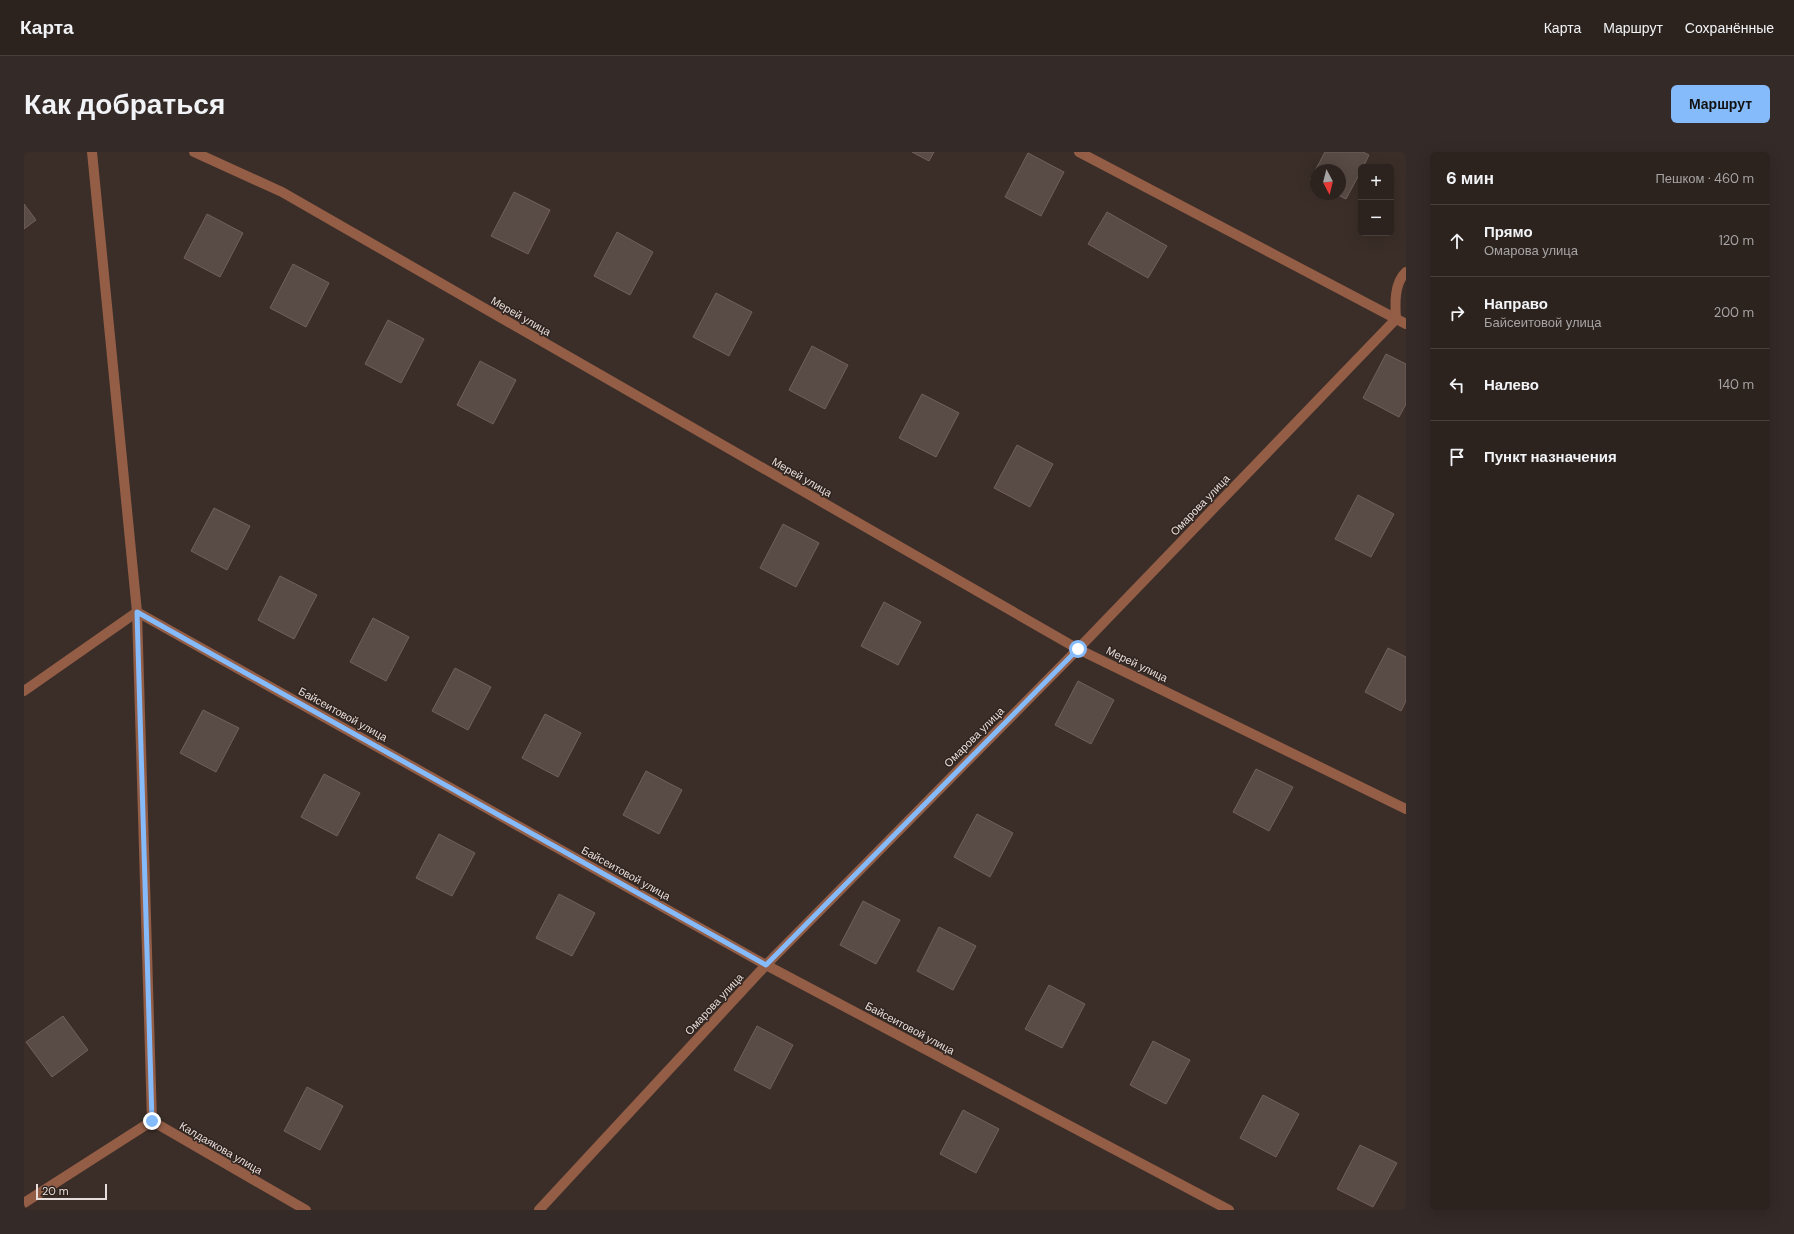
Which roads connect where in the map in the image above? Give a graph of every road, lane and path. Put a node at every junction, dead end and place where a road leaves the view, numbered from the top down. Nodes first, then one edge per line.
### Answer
1 (92, 152) edge
2 (194, 152) edge
3 (1079, 152) edge
4 (1406, 272) edge
5 (1396, 319) junction
6 (1406, 324) edge
7 (137, 612) junction
8 (1078, 649) junction
9 (24, 691) edge
10 (1406, 809) edge
11 (766, 965) junction
12 (152, 1121) junction
13 (24, 1203) edge
14 (306, 1210) edge
15 (539, 1210) edge
16 (1229, 1210) edge

1 - 7 street
2 - 8 street, Мерей улица
3 - 5 street
4 - 5 street
5 - 6 street
5 - 8 street, Омарова улица
7 - 9 street
7 - 11 street, Байсеитовой улица
7 - 12 street
8 - 10 street, Мерей улица
8 - 11 street, Омарова улица
11 - 15 street, Омарова улица
11 - 16 street, Байсеитовой улица
12 - 13 street
12 - 14 street, Калдаякова улица

